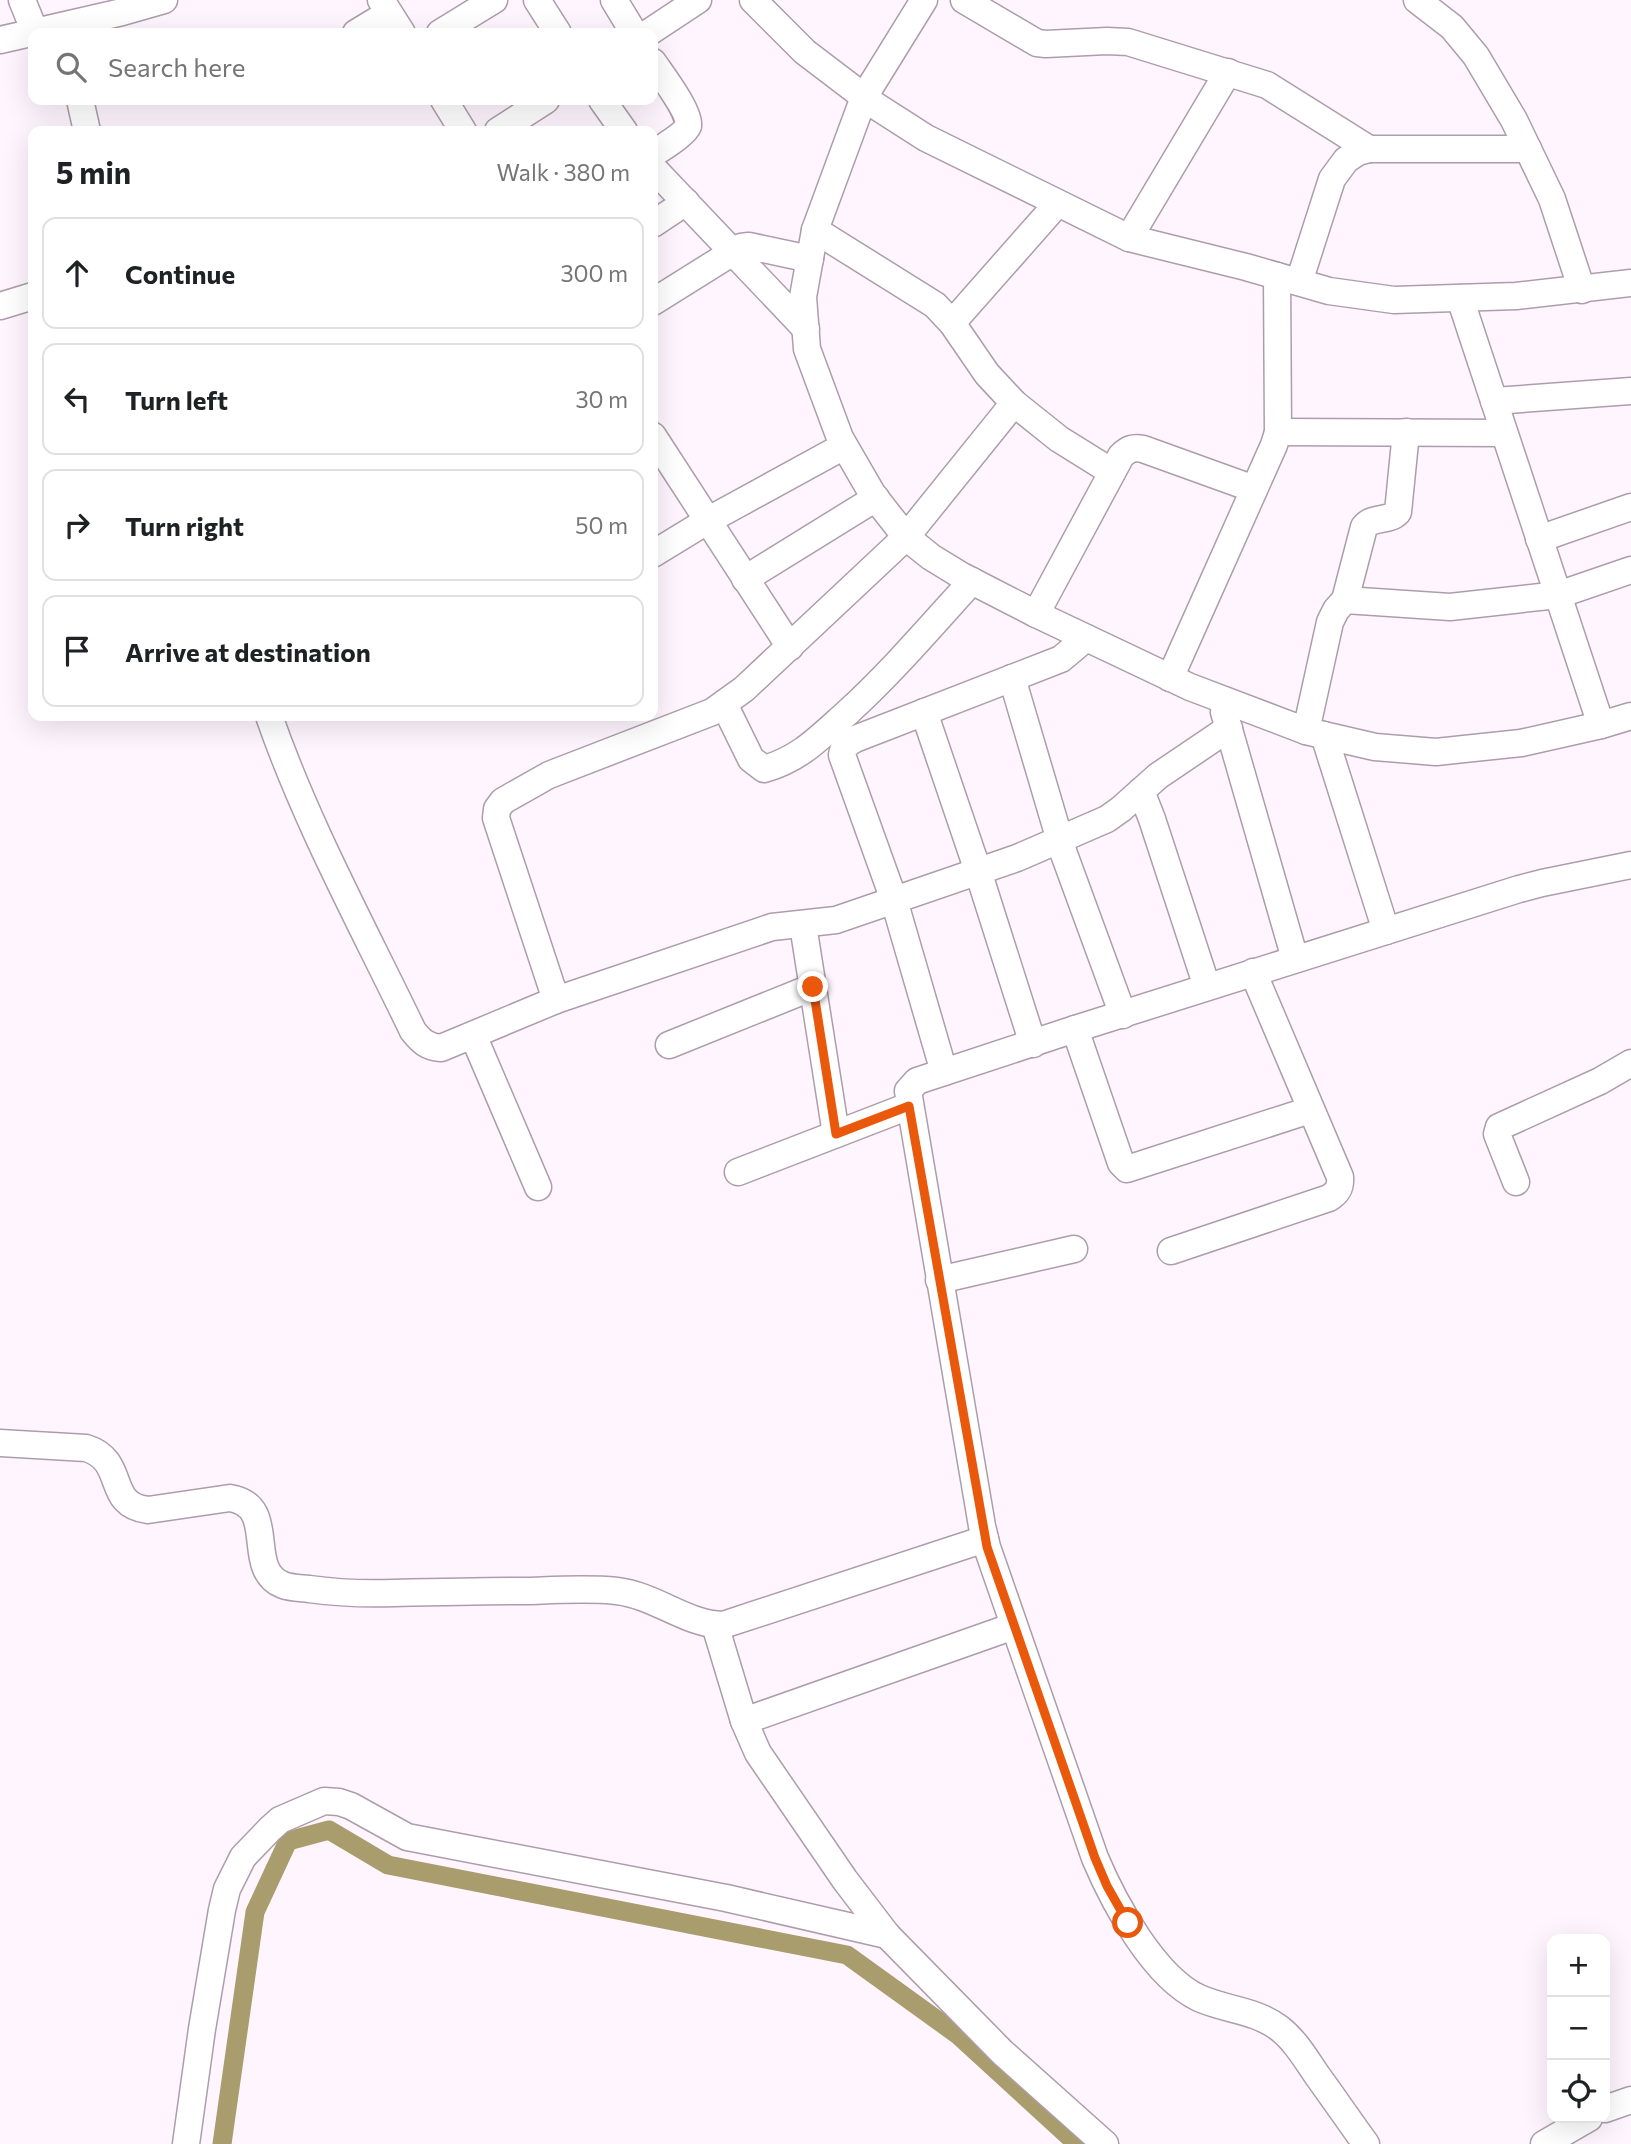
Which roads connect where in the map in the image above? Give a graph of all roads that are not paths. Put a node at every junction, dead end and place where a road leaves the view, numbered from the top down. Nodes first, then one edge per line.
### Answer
1 (22, 0) edge
2 (164, 0) edge
3 (494, 0) edge
4 (537, 0) edge
5 (614, 0) edge
6 (698, 0) edge
7 (753, 0) edge
8 (924, 0) edge
9 (964, 0) edge
10 (1417, 0) edge
11 (391, 15) edge
12 (474, 24) edge
13 (33, 28) edge
14 (66, 28) edge
15 (366, 28) edge
16 (555, 28) edge
17 (631, 28) edge
18 (656, 28) edge
19 (28, 34) edge
20 (0, 40) edge
21 (658, 70) edge
22 (1228, 72) junction
23 (864, 97) junction
24 (81, 105) edge
25 (447, 105) edge
26 (606, 105) edge
27 (533, 111) edge
28 (87, 126) edge
29 (460, 126) edge
30 (507, 126) edge
31 (620, 126) edge
32 (1369, 149) junction
33 (1528, 149) junction
34 (658, 150) edge
35 (658, 173) edge
36 (686, 202) junction
37 (1057, 204) junction
38 (658, 221) edge
39 (815, 230) junction
40 (1129, 238) junction
41 (733, 252) junction
42 (810, 259) junction
43 (1288, 279) junction
44 (1631, 283) edge
45 (1582, 290) junction
46 (28, 298) edge
47 (1460, 298) junction
48 (658, 299) edge
49 (0, 306) edge
50 (952, 323) junction
51 (806, 328) junction
52 (1631, 391) edge
53 (1494, 401) junction
54 (1014, 403) junction
55 (1278, 432) junction
56 (1406, 432) junction
57 (1504, 433) junction
58 (658, 444) edge
59 (844, 446) junction
60 (1112, 472) junction
61 (1254, 489) junction
62 (876, 498) junction
63 (1631, 507) edge
64 (707, 521) junction
65 (906, 537) junction
66 (1539, 539) junction
67 (658, 551) edge
68 (1631, 570) edge
69 (745, 579) junction
70 (972, 581) junction
71 (1558, 595) junction
72 (1345, 600) junction
73 (1036, 614) junction
74 (1086, 638) junction
75 (790, 647) junction
76 (1012, 678) junction
77 (1170, 678) junction
78 (1220, 699) junction
79 (724, 704) junction
80 (924, 712) junction
81 (1631, 716) edge
82 (271, 721) edge
83 (1601, 725) junction
84 (1229, 728) junction
85 (1315, 733) junction
86 (816, 740) junction
87 (843, 749) junction
88 (1141, 791) junction
89 (1059, 839) junction
90 (1631, 865) edge
91 (978, 871) junction
92 (894, 900) junction
93 (803, 925) junction
94 (1386, 931) junction
95 (1295, 959) junction
96 (1253, 972) junction
97 (813, 987) junction
98 (1207, 988) junction
99 (556, 1000) junction
100 (1123, 1015) junction
101 (1076, 1028) junction
102 (473, 1034) junction
103 (1033, 1044) junction
104 (669, 1045) dead end
105 (1631, 1063) edge
106 (944, 1072) junction
107 (909, 1106) junction
108 (1310, 1110) junction
109 (836, 1134) junction
110 (738, 1172) dead end
111 (1516, 1182) dead end
112 (538, 1187) dead end
113 (1074, 1249) dead end
114 (1171, 1251) dead end
115 (939, 1280) junction
116 (0, 1443) edge
117 (985, 1539) junction
118 (715, 1625) junction
119 (1014, 1626) junction
120 (744, 1721) junction
121 (887, 1935) junction
122 (1631, 2100) edge
123 (1610, 2107) edge
124 (1581, 2123) edge
125 (186, 2144) edge
126 (1105, 2144) edge
127 (1366, 2144) edge
128 (1545, 2144) edge

1 - 13 street
2 - 14 street
3 - 12 street
4 - 16 street
5 - 17 street
6 - 18 street
7 - 23 street
8 - 23 street
9 - 22 street
10 - 33 street
11 - 15 street
19 - 20 street
21 - 34 street
22 - 32 street
22 - 40 street
23 - 37 street
23 - 39 street
24 - 28 street
25 - 29 street
26 - 31 street
27 - 30 street
32 - 33 street
32 - 43 street
33 - 45 street
35 - 36 street
36 - 38 street
36 - 41 street
37 - 40 street
37 - 50 street
39 - 42 street
39 - 50 street
40 - 43 street
41 - 42 street
41 - 48 street
41 - 51 street
42 - 51 street
43 - 47 street
43 - 55 street
44 - 45 street
45 - 47 street
46 - 49 street
47 - 53 street
50 - 54 street
51 - 59 street
52 - 53 street
53 - 57 street
54 - 60 street
54 - 65 street
55 - 56 street
55 - 61 street
56 - 57 street
56 - 72 street
57 - 66 street
58 - 64 street
59 - 62 street
59 - 64 street
60 - 61 street
60 - 73 street
61 - 77 street
62 - 65 street
62 - 69 street
63 - 66 street
64 - 67 street
64 - 69 street
65 - 70 street
65 - 75 street
66 - 71 street
68 - 71 street
69 - 75 street
70 - 73 street
70 - 86 street
71 - 72 street
71 - 83 street
72 - 85 street
73 - 74 street
74 - 76 street
74 - 77 street
75 - 79 street
76 - 80 street
76 - 89 street
77 - 78 street
78 - 84 street
78 - 85 street
79 - 86 street
79 - 99 street
80 - 87 street
80 - 91 street
81 - 83 street
82 - 102 street
83 - 85 street
84 - 88 street
84 - 95 street
85 - 94 street
86 - 87 street
87 - 92 street
88 - 89 street
88 - 98 street
89 - 91 street
89 - 100 street
90 - 94 street
91 - 92 street
91 - 103 street
92 - 93 street
92 - 106 street
93 - 97 street
93 - 99 street
94 - 95 street
95 - 96 street
96 - 98 street
96 - 108 street
97 - 104 street
97 - 109 street
98 - 100 street
99 - 102 street
100 - 101 street
101 - 103 street
101 - 108 street
102 - 112 street
103 - 106 street
105 - 111 street
106 - 107 street
107 - 109 street
107 - 115 street
108 - 114 street
109 - 110 street
113 - 115 street
115 - 117 street
116 - 118 street
117 - 118 street
117 - 119 street
118 - 120 street
119 - 120 street
119 - 127 street
120 - 121 street
121 - 125 street
121 - 126 street
122 - 123 street
124 - 128 street

